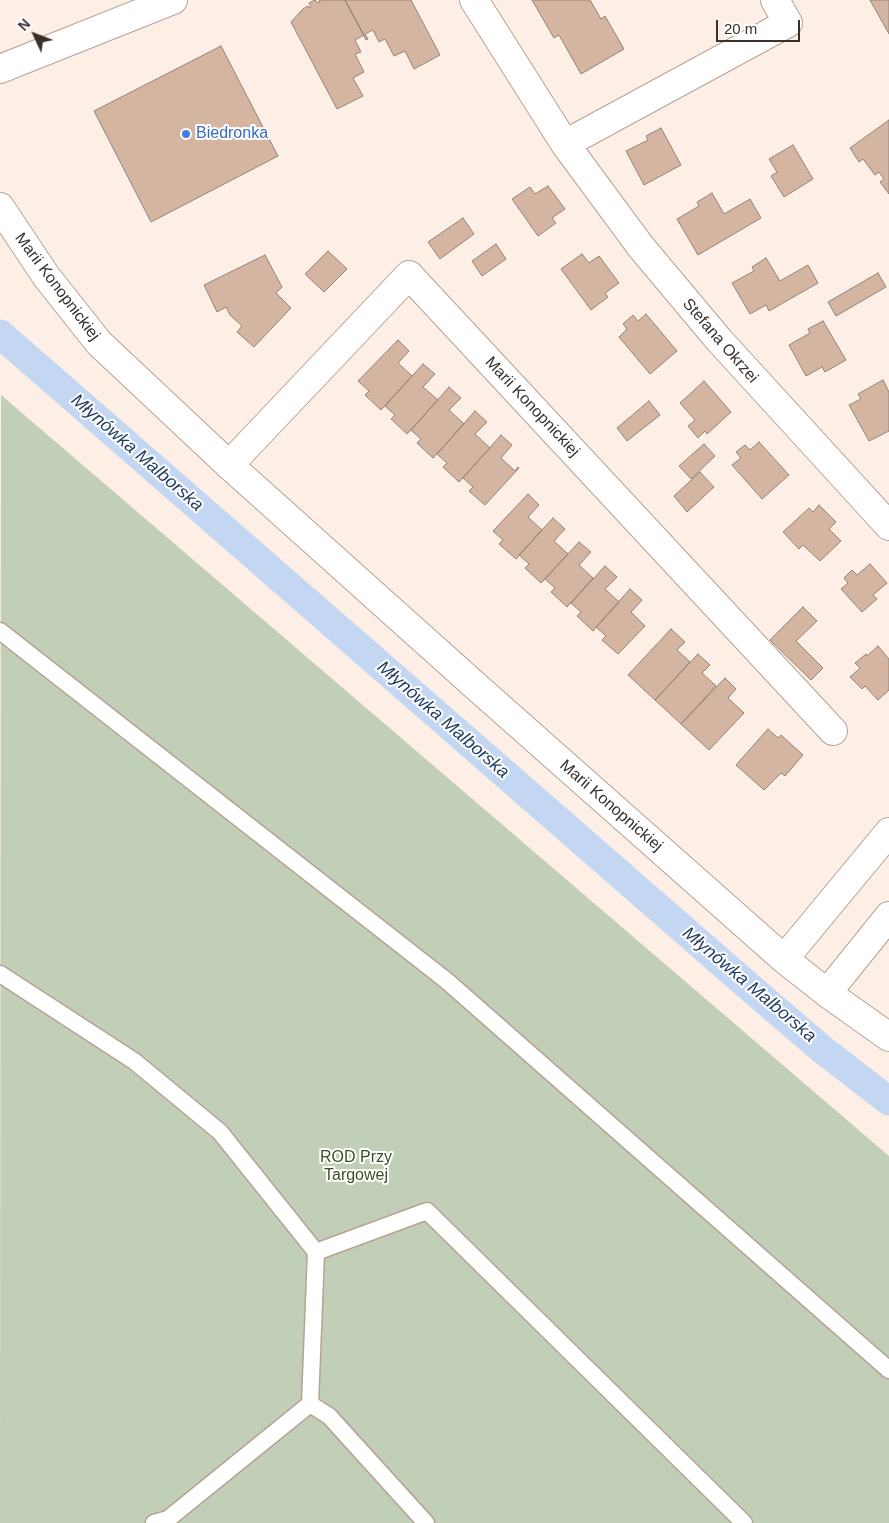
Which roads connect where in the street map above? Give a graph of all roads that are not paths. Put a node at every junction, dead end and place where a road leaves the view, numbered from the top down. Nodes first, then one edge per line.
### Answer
1 (173, 0) edge
2 (474, 0) edge
3 (775, 0) edge
4 (0, 69) edge
5 (565, 144) junction
6 (0, 207) edge
7 (230, 465) junction
8 (889, 526) edge
9 (0, 631) edge
10 (832, 731) dead end
11 (889, 832) edge
12 (889, 916) edge
13 (784, 959) junction
14 (0, 974) edge
15 (827, 992) junction
16 (889, 1038) edge
17 (316, 1252) junction
18 (889, 1370) edge
19 (310, 1404) junction
20 (164, 1522) edge
21 (426, 1523) edge
22 (744, 1523) edge

1 - 4 street
2 - 5 street, Stefana Okrzei
3 - 5 street
5 - 8 street, Stefana Okrzei
6 - 7 street, Marii Konopnickiej
7 - 10 street, Marii Konopnickiej
7 - 13 street, Marii Konopnickiej
9 - 18 lane
11 - 13 street
12 - 15 street
13 - 15 street, Marii Konopnickiej
14 - 17 lane
15 - 16 street, Marii Konopnickiej
17 - 19 lane
17 - 22 lane
19 - 20 lane
19 - 21 lane

